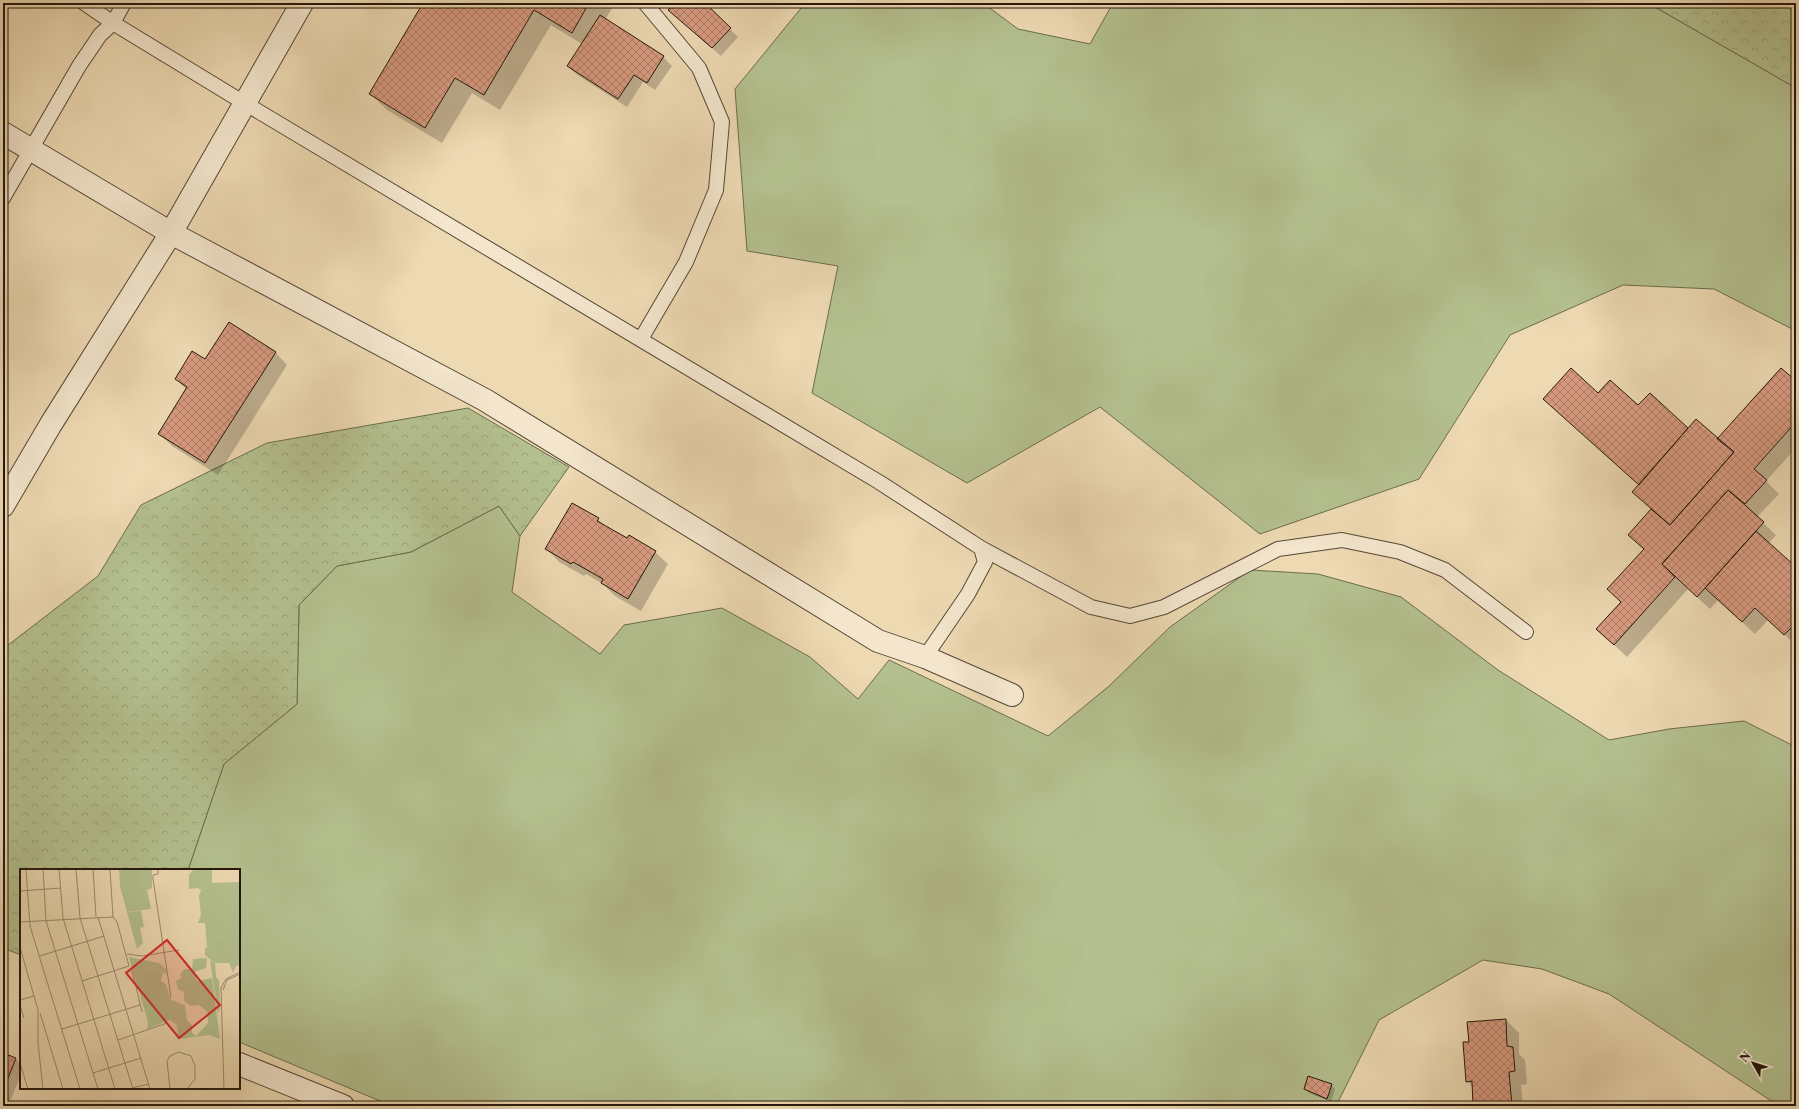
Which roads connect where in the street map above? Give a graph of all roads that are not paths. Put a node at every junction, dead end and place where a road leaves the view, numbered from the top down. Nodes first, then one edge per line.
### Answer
1 (84, 3) edge
2 (124, 3) edge
3 (302, 3) edge
4 (645, 3) edge
5 (113, 23) junction
6 (246, 104) junction
7 (3, 133) edge
8 (31, 150) junction
9 (3, 198) edge
10 (171, 233) junction
11 (641, 339) junction
12 (3, 506) edge
13 (981, 548) junction
14 (1526, 632) dead end
15 (925, 657) junction
16 (1012, 695) dead end
17 (240, 1064) edge
18 (343, 1106) edge

1 - 5 lane
2 - 5 lane
3 - 6 street
4 - 11 lane
5 - 6 lane
5 - 8 lane
6 - 10 street
6 - 11 lane
7 - 8 street
8 - 9 lane
8 - 10 street
10 - 12 street
10 - 15 street
11 - 13 lane
13 - 14 lane
13 - 15 lane
15 - 16 street
17 - 18 street

